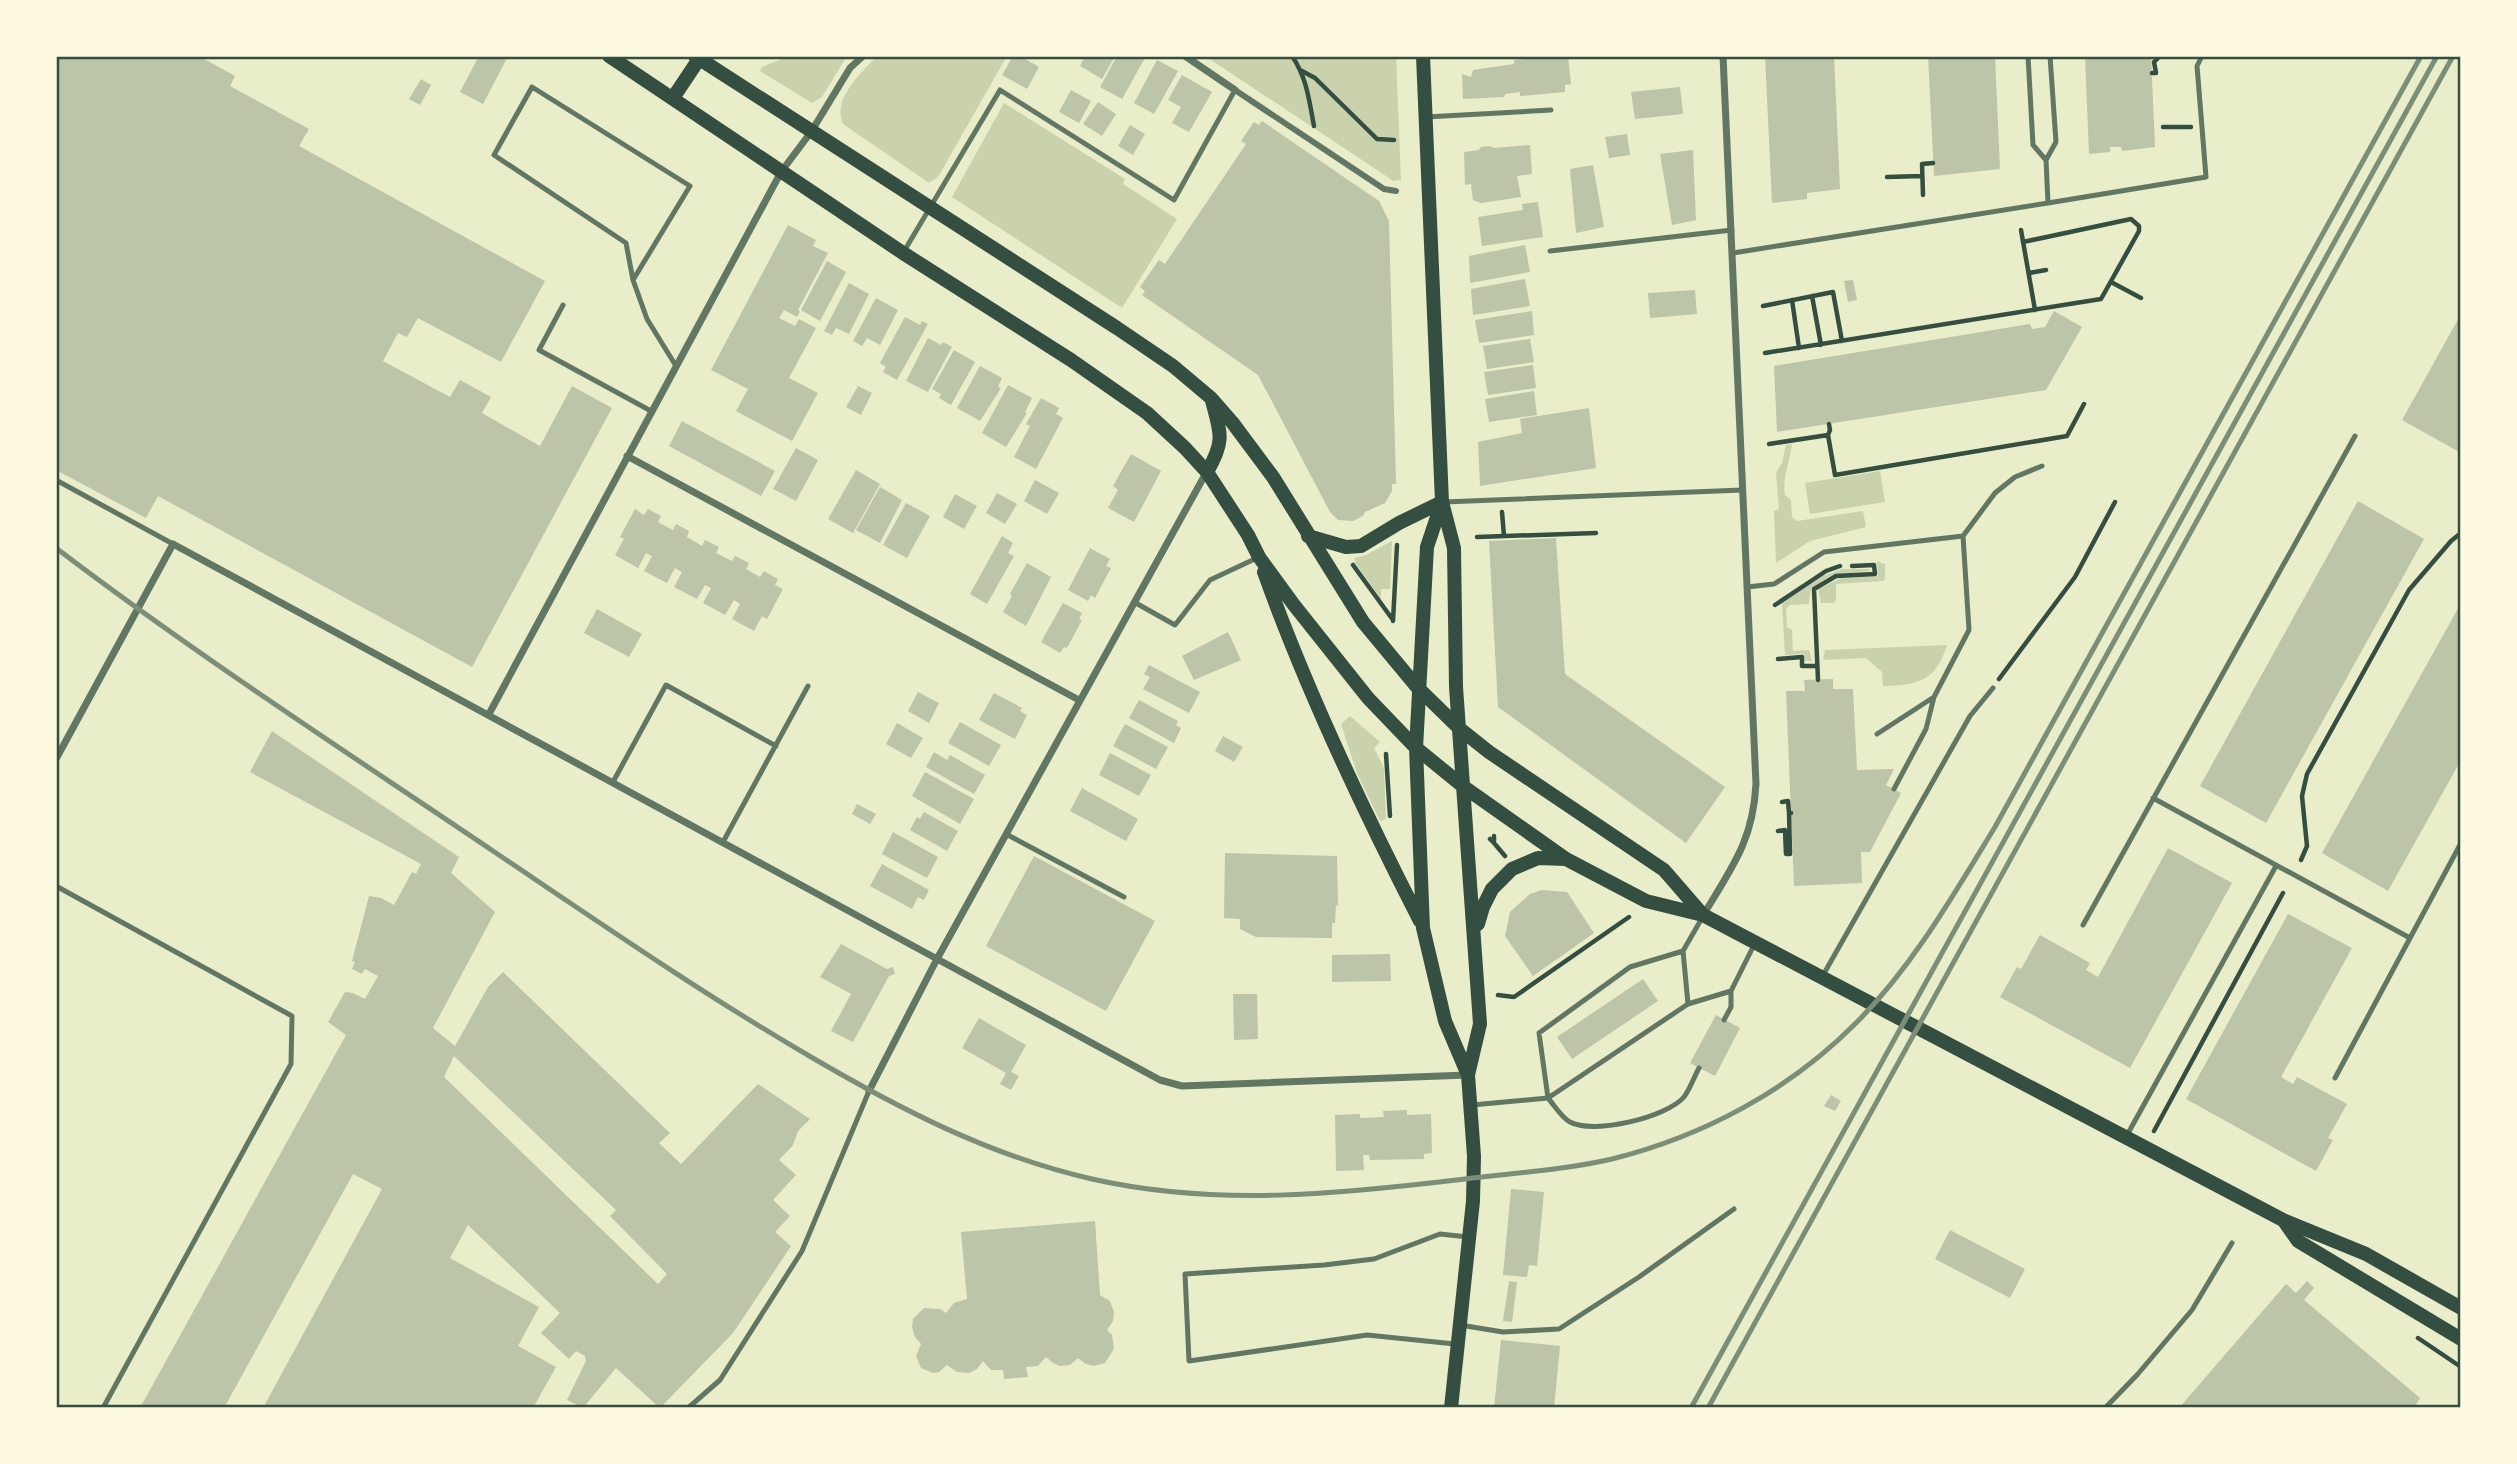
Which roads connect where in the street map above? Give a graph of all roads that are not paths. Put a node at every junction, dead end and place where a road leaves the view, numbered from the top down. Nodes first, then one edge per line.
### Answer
1 (610, 56) edge
2 (863, 56) edge
3 (1185, 56) edge
4 (1423, 56) edge
5 (1723, 56) edge
6 (2028, 56) edge
7 (2050, 56) edge
8 (2202, 56) edge
9 (700, 57) edge
10 (1235, 90) junction
11 (673, 98) junction
12 (1551, 110) dead end
13 (1426, 117) junction
14 (811, 132) junction
15 (2046, 160) junction
16 (781, 172) junction
17 (1396, 191) dead end
18 (2048, 202) junction
19 (930, 208) junction
20 (1732, 230) junction
21 (1550, 251) dead end
22 (903, 253) junction
23 (1733, 253) junction
24 (633, 279) junction
25 (564, 305) dead end
26 (676, 366) junction
27 (1211, 398) junction
28 (651, 411) junction
29 (2355, 436) dead end
30 (627, 456) junction
31 (2042, 466) dead end
32 (1206, 472) junction
33 (56, 480) edge
34 (1742, 490) junction
35 (1442, 502) junction
36 (1308, 536) junction
37 (1963, 536) junction
38 (173, 544) junction
39 (1259, 557) junction
40 (1746, 587) junction
41 (1134, 602) junction
42 (808, 686) dead end
43 (1418, 687) junction
44 (1993, 688) road end
45 (1934, 697) junction
46 (1079, 700) junction
47 (489, 714) junction
48 (1460, 729) junction
49 (1877, 734) dead end
50 (776, 746) junction
51 (1416, 748) junction
52 (56, 759) edge
53 (613, 782) junction
54 (1464, 787) junction
55 (1894, 789) dead end
56 (2153, 799) junction
57 (1006, 834) junction
58 (723, 842) junction
59 (2461, 843) edge
60 (1566, 859) junction
61 (2276, 866) junction
62 (56, 886) edge
63 (1124, 897) dead end
64 (1703, 915) junction
65 (2083, 925) dead end
66 (1423, 928) junction
67 (1475, 936) junction
68 (2410, 938) junction
69 (1756, 942) junction
70 (1683, 951) junction
71 (937, 959) junction
72 (1822, 978) junction
73 (1731, 990) junction
74 (1688, 1004) junction
75 (1724, 1020) dead end
76 (1699, 1068) dead end
77 (1468, 1075) junction
78 (2335, 1078) dead end
79 (869, 1091) joint
80 (1548, 1098) junction
81 (1470, 1105) junction
82 (2126, 1137) junction
83 (1734, 1209) dead end
84 (2283, 1220) junction
85 (1469, 1237) junction
86 (2232, 1243) dead end
87 (2461, 1308) edge
88 (1460, 1325) junction
89 (2461, 1339) edge
90 (1458, 1344) junction
91 (103, 1408) edge
92 (688, 1408) edge
93 (1451, 1408) edge
94 (2105, 1408) edge

1 - 11 main road
2 - 14 street
3 - 10 street
4 - 13 main road
5 - 20 street
6 - 15 lane
7 - 15 lane
8 - 18 lane
9 - 11 main road
9 - 14 main road
10 - 17 street
10 - 19 lane
11 - 16 main road
12 - 13 lane
13 - 35 main road
14 - 16 street
14 - 19 main road
15 - 18 lane
16 - 22 main road
16 - 26 street
18 - 23 lane
19 - 22 lane
19 - 27 main road
20 - 21 lane
20 - 23 street
22 - 32 main road
23 - 34 street
24 - 24 lane
24 - 26 lane
25 - 28 lane
26 - 28 street
27 - 32 main road
27 - 36 main road
28 - 30 street
29 - 56 lane
30 - 46 street
30 - 47 street
31 - 37 lane
32 - 39 main road
32 - 41 street
33 - 38 lane
34 - 35 lane
34 - 40 street
35 - 36 main road
35 - 43 main road
35 - 48 main road
36 - 43 main road
37 - 40 lane
37 - 45 lane
38 - 47 street
38 - 52 street
39 - 41 lane
39 - 51 main road
39 - 66 main road
40 - 64 street
41 - 46 street
42 - 50 lane
43 - 48 main road
43 - 51 main road
44 - 72 lane
45 - 49 lane
45 - 55 lane
46 - 57 street
47 - 53 street
48 - 54 main road
48 - 64 main road
50 - 53 lane
50 - 58 lane
51 - 54 main road
51 - 66 main road
53 - 58 street
54 - 60 main road
54 - 67 main road
56 - 61 lane
56 - 65 lane
57 - 63 lane
57 - 71 street
58 - 71 street
59 - 68 lane
60 - 64 main road
60 - 67 main road
61 - 68 lane
61 - 82 lane
62 - 91 lane
64 - 69 main road
64 - 70 lane
66 - 77 main road
67 - 77 main road
68 - 78 lane
69 - 72 main road
69 - 73 lane
70 - 74 lane
70 - 80 lane
71 - 77 street
71 - 79 street
72 - 82 main road
73 - 74 lane
73 - 75 lane
74 - 80 lane
76 - 80 lane
77 - 81 main road
79 - 92 lane
80 - 81 lane
81 - 85 main road
82 - 84 main road
83 - 88 lane
84 - 87 main road
84 - 89 main road
85 - 88 main road
85 - 90 lane
86 - 94 lane
88 - 90 main road
90 - 93 main road

